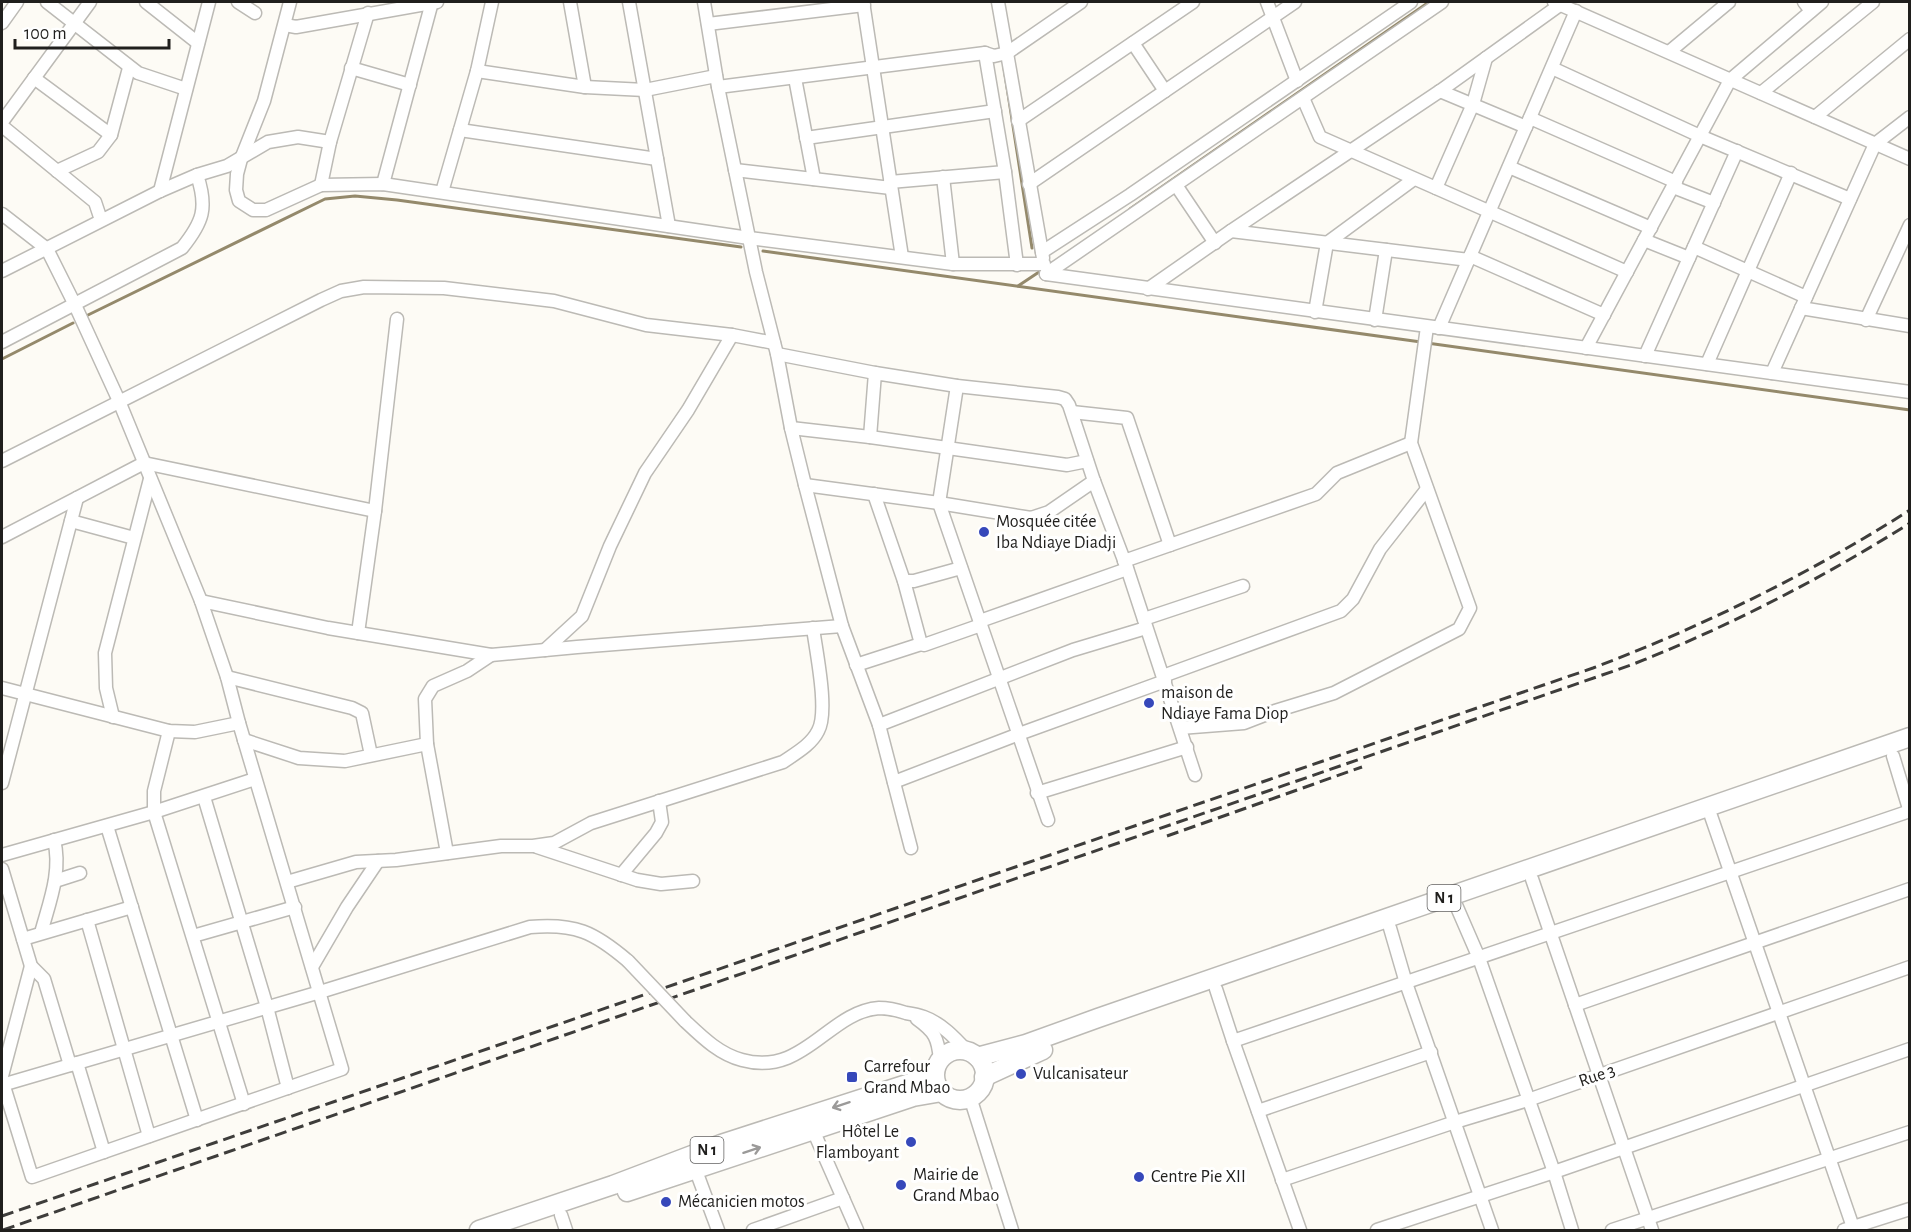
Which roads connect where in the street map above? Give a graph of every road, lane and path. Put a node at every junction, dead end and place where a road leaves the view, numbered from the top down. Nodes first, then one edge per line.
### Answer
1 (17, 2) edge
2 (48, 2) edge
3 (90, 2) edge
4 (146, 2) edge
5 (209, 2) edge
6 (238, 2) edge
7 (290, 2) edge
8 (435, 2) edge
9 (492, 2) edge
10 (570, 2) edge
11 (629, 2) edge
12 (704, 2) edge
13 (998, 2) edge
14 (1081, 2) edge
15 (1193, 2) edge
16 (1267, 2) edge
17 (1294, 2) edge
18 (1411, 2) edge
19 (1442, 2) edge
20 (1560, 2) edge
21 (1708, 2) edge
22 (1822, 2) edge
23 (1873, 2) edge
24 (864, 3) edge
25 (1726, 4) edge
26 (1807, 6) edge
27 (1576, 11) junction
28 (255, 13) dead end
29 (368, 13) junction
30 (1273, 16) junction
31 (2, 23) edge
32 (74, 23) junction
33 (708, 24) junction
34 (285, 25) junction
35 (1910, 39) edge
36 (1133, 43) junction
37 (198, 44) junction
38 (1669, 52) junction
39 (997, 54) junction
40 (1486, 57) junction
41 (873, 67) junction
42 (129, 68) junction
43 (351, 68) junction
44 (1552, 68) junction
45 (477, 71) junction
46 (34, 78) junction
47 (795, 78) junction
48 (1730, 80) junction
49 (1297, 81) junction
50 (717, 82) junction
51 (410, 85) junction
52 (585, 87) junction
53 (186, 89) junction
54 (645, 90) junction
55 (1165, 91) junction
56 (1440, 91) junction
57 (1761, 93) junction
58 (1303, 98) junction
59 (1473, 105) junction
60 (995, 111) junction
61 (1815, 117) junction
62 (1910, 117) edge
63 (1018, 121) junction
64 (1528, 122) junction
65 (2, 124) edge
66 (882, 127) junction
67 (460, 130) junction
68 (111, 135) junction
69 (1700, 136) junction
70 (806, 138) junction
71 (330, 142) junction
72 (1875, 144) junction
73 (1737, 151) junction
74 (1352, 152) junction
75 (241, 159) junction
76 (657, 159) junction
77 (1910, 159) edge
78 (1509, 167) junction
79 (735, 170) junction
80 (57, 171) junction
81 (1005, 172) junction
82 (1791, 173) junction
83 (197, 175) junction
84 (943, 177) junction
85 (814, 179) junction
86 (1414, 179) junction
87 (383, 184) junction
88 (1029, 184) junction
89 (1674, 184) junction
90 (321, 185) junction
91 (891, 185) junction
92 (1176, 185) junction
93 (1436, 188) junction
94 (160, 191) junction
95 (442, 192) junction
96 (1850, 199) junction
97 (1714, 203) junction
98 (1490, 212) junction
99 (2, 214) edge
100 (101, 220) junction
101 (1910, 225) edge
102 (669, 226) junction
103 (1651, 228) junction
104 (1231, 231) junction
105 (749, 238) junction
106 (1644, 240) junction
107 (1215, 243) junction
108 (1327, 243) junction
109 (47, 249) junction
110 (1386, 250) junction
111 (1692, 253) junction
112 (902, 257) junction
113 (1470, 258) junction
114 (1044, 263) junction
115 (953, 264) junction
116 (1017, 265) junction
117 (2, 271) edge
118 (1748, 271) junction
119 (1627, 272) junction
120 (1148, 289) junction
121 (1804, 303) junction
122 (75, 305) junction
123 (1315, 312) junction
124 (1604, 315) junction
125 (397, 319) dead end
126 (1375, 320) junction
127 (1866, 320) junction
128 (1910, 326) edge
129 (1440, 328) junction
130 (1426, 329) junction
131 (732, 336) junction
132 (2, 342) edge
133 (1586, 348) junction
134 (775, 349) junction
135 (1645, 356) junction
136 (1707, 364) junction
137 (875, 373) junction
138 (1772, 373) junction
139 (957, 386) junction
140 (1910, 392) edge
141 (119, 401) junction
142 (1072, 412) junction
143 (791, 428) junction
144 (870, 437) junction
145 (1411, 443) junction
146 (947, 447) junction
147 (2, 461) edge
148 (1087, 461) junction
149 (144, 463) junction
150 (150, 479) junction
151 (1094, 481) junction
152 (805, 485) junction
153 (1428, 489) junction
154 (874, 494) junction
155 (77, 498) junction
156 (939, 503) junction
157 (375, 511) junction
158 (71, 521) junction
159 (134, 538) junction
160 (3, 540) edge
161 (1170, 545) junction
162 (1126, 565) junction
163 (961, 568) junction
164 (904, 581) junction
165 (1243, 586) dead end
166 (201, 601) junction
167 (577, 622) junction
168 (980, 623) junction
169 (1145, 623) junction
170 (842, 626) junction
171 (813, 628) junction
172 (358, 633) junction
173 (921, 644) junction
174 (577, 646) junction
175 (546, 650) junction
176 (490, 655) junction
177 (856, 665) junction
178 (227, 677) junction
179 (999, 678) junction
180 (1164, 678) junction
181 (2, 688) edge
182 (26, 694) junction
183 (113, 717) junction
184 (239, 723) junction
185 (879, 725) junction
186 (1180, 728) junction
187 (169, 731) junction
188 (1019, 734) junction
189 (1910, 737) edge
190 (244, 740) junction
191 (426, 744) junction
192 (1187, 747) junction
193 (1901, 753) edge
194 (370, 755) junction
195 (1195, 775) dead end
196 (255, 779) junction
197 (894, 782) junction
198 (2, 783) edge
199 (1038, 793) junction
200 (204, 797) junction
201 (659, 801) junction
202 (1909, 811) edge
203 (154, 812) junction
204 (1711, 816) junction
205 (1048, 820) dead end
206 (108, 826) junction
207 (54, 840) junction
208 (534, 846) junction
209 (911, 848) dead end
210 (447, 853) junction
211 (2, 855) edge
212 (378, 861) junction
213 (2, 868) edge
214 (80, 873) dead end
215 (1731, 873) junction
216 (621, 875) junction
217 (1532, 879) junction
218 (55, 881) junction
219 (693, 881) dead end
220 (287, 882) junction
221 (1910, 889) edge
222 (1456, 905) junction
223 (132, 907) junction
224 (295, 907) junction
225 (87, 920) junction
226 (242, 922) junction
227 (1390, 928) junction
228 (41, 933) junction
229 (1550, 934) junction
230 (193, 936) junction
231 (23, 939) junction
232 (1755, 943) junction
233 (1479, 958) junction
234 (31, 966) junction
235 (312, 967) junction
236 (1910, 967) edge
237 (1406, 983) junction
238 (1216, 988) junction
239 (320, 992) junction
240 (1575, 1005) junction
241 (267, 1007) junction
242 (1779, 1013) junction
243 (912, 1014) junction
244 (219, 1022) junction
245 (172, 1035) junction
246 (1233, 1041) junction
247 (125, 1049) junction
248 (1910, 1049) edge
249 (1431, 1052) junction
250 (972, 1054) junction
251 (74, 1064) junction
252 (938, 1065) junction
253 (1599, 1076) junction
254 (984, 1077) junction
255 (2, 1082) edge
256 (1804, 1087) junction
257 (288, 1088) junction
258 (942, 1092) junction
259 (970, 1097) junction
260 (1528, 1100) junction
261 (244, 1104) junction
262 (1258, 1111) junction
263 (197, 1120) junction
264 (1455, 1122) junction
265 (813, 1130) junction
266 (1910, 1132) edge
267 (149, 1137) junction
268 (1624, 1148) junction
269 (104, 1152) junction
270 (1829, 1160) junction
271 (695, 1168) junction
272 (1554, 1172) junction
273 (1282, 1180) junction
274 (1480, 1195) junction
275 (843, 1198) junction
276 (1910, 1209) edge
277 (563, 1223) edge
278 (1650, 1225) edge
279 (479, 1230) edge
280 (518, 1230) edge
281 (718, 1230) edge
282 (753, 1230) edge
283 (857, 1230) edge
284 (1012, 1230) edge
285 (1300, 1230) edge
286 (1377, 1230) edge
287 (1492, 1230) edge
288 (1572, 1230) edge
289 (1612, 1230) edge
290 (1850, 1230) edge

1 - 31 street
2 - 32 street
3 - 32 street
4 - 37 street
5 - 37 street
6 - 28 street
7 - 34 street
8 - 29 street
8 - 51 street
9 - 45 street
10 - 52 street
11 - 54 street
12 - 33 street
13 - 39 street
14 - 39 street
15 - 36 street
16 - 30 street
17 - 30 street
18 - 49 street
19 - 58 street
20 - 27 street
20 - 40 street
21 - 25 street
22 - 26 street
23 - 57 street
24 - 33 street
24 - 41 street
25 - 38 street
26 - 48 street
27 - 38 street
27 - 44 street
29 - 34 street
29 - 43 street
30 - 49 street
30 - 55 street
32 - 42 street
32 - 46 street
33 - 50 street
34 - 75 street
35 - 61 street
36 - 55 street
36 - 63 street
37 - 53 street
38 - 48 street
39 - 41 street
39 - 60 street
39 - 63 street
40 - 56 street
40 - 59 street
41 - 47 street
41 - 66 street
42 - 53 street
42 - 68 street
43 - 51 street
43 - 71 street
44 - 64 street
44 - 69 street
45 - 52 street
45 - 67 street
46 - 65 street
46 - 68 street
47 - 50 street
47 - 70 street
48 - 57 street
48 - 69 street
49 - 114 street
50 - 54 street
50 - 79 street
51 - 87 street
52 - 54 street
53 - 94 street
54 - 76 street
55 - 88 street
56 - 59 street
56 - 74 street
57 - 61 street
58 - 74 street
58 - 92 street
59 - 64 street
59 - 93 street
60 - 66 street
60 - 81 street
61 - 72 street
62 - 72 street
63 - 88 street
64 - 78 street
64 - 89 street
65 - 80 street
66 - 70 street
66 - 91 street
67 - 76 street
67 - 95 street
68 - 80 street
69 - 73 street
69 - 89 street
70 - 85 street
71 - 75 street
71 - 90 street
72 - 77 street
72 - 96 street
73 - 82 street
73 - 97 street
74 - 86 street
74 - 104 street
75 - 83 street
75 - 90 street
76 - 102 street
78 - 98 street
78 - 103 street
79 - 85 street
79 - 105 street
80 - 100 street
81 - 84 street
81 - 116 street
82 - 96 street
82 - 118 street
83 - 94 street
83 - 122 street
84 - 91 street
84 - 115 street
85 - 91 street
86 - 93 street
86 - 108 street
87 - 90 street
87 - 95 street
88 - 114 street
89 - 97 street
89 - 103 street
91 - 112 street
92 - 107 street
92 - 114 street
93 - 98 street
94 - 100 street
95 - 102 street
96 - 121 street
97 - 111 street
98 - 113 street
98 - 119 street
99 - 109 street
100 - 109 street
101 - 127 street
102 - 105 street
103 - 106 street
104 - 107 street
104 - 108 street
105 - 112 street
105 - 134 street
106 - 111 street
106 - 119 street
107 - 120 street
108 - 110 street
108 - 123 street
109 - 117 street
109 - 122 street
110 - 113 street
110 - 126 street
111 - 118 street
111 - 135 street
112 - 115 street
113 - 124 street
113 - 129 street
114 - 116 street
114 - 120 street
115 - 116 street
118 - 121 street
118 - 136 street
119 - 124 street
120 - 123 street
121 - 127 street
121 - 138 street
122 - 132 street
122 - 141 street
123 - 126 street
124 - 133 street
125 - 157 street
126 - 130 street
127 - 128 street
129 - 130 street
129 - 133 street
130 - 145 street
131 - 134 street
131 - 141 street
131 - 167 street
133 - 135 street
134 - 137 street
134 - 143 street
135 - 136 street
136 - 138 street
137 - 139 street
137 - 144 street
138 - 140 street
139 - 142 street
139 - 146 street
141 - 147 street
141 - 149 street
142 - 148 street
142 - 161 street
143 - 144 street
143 - 152 street
144 - 146 street
145 - 153 street
145 - 161 street
146 - 148 street
146 - 156 street
148 - 151 street
149 - 150 street
149 - 155 street
149 - 157 street
150 - 159 street
150 - 166 street
151 - 156 street
151 - 162 street
152 - 154 street
152 - 170 street
153 - 180 street
153 - 186 street
154 - 156 street
154 - 164 street
155 - 158 street
155 - 160 street
156 - 163 street
157 - 172 street
158 - 159 street
158 - 182 street
159 - 183 street
161 - 162 street
162 - 168 street
162 - 169 street
163 - 164 street
163 - 168 street
164 - 173 street
165 - 169 street
166 - 172 street
166 - 178 street
167 - 174 street
167 - 175 street
168 - 173 street
168 - 179 street
169 - 179 street
169 - 180 street
170 - 171 street
170 - 177 street
171 - 174 street
171 - 201 street
172 - 176 street
173 - 177 street
174 - 175 street
175 - 176 street
176 - 191 street
177 - 185 street
178 - 184 street
178 - 194 street
179 - 185 street
179 - 188 street
180 - 186 street
180 - 188 street
181 - 182 street
182 - 183 street
182 - 198 street
183 - 187 street
184 - 187 street
184 - 190 street
185 - 197 street
186 - 192 street
187 - 203 street
188 - 197 street
188 - 199 street
189 - 250 highway, N 1
190 - 194 street
190 - 196 street
191 - 194 street
191 - 210 street
192 - 195 street
192 - 199 street
193 - 202 street
193 - 204 highway, N 1
196 - 200 street
196 - 220 street
197 - 209 street
199 - 205 street
200 - 203 street
200 - 226 street
201 - 208 street
201 - 216 street
202 - 215 street
203 - 206 street
203 - 230 street
204 - 215 street
204 - 217 highway, N 1
206 - 207 street
206 - 223 street
207 - 211 street
207 - 218 street
208 - 210 street
208 - 216 street
210 - 212 street
212 - 220 street
212 - 235 street
213 - 231 street
214 - 218 street
215 - 229 street
215 - 232 street
216 - 219 street
217 - 222 highway, N 1
217 - 229 street
218 - 228 street
220 - 224 street
221 - 232 street
222 - 227 highway, N 1
222 - 233 street
223 - 225 street
223 - 245 street
224 - 226 street
224 - 235 street
225 - 228 street
225 - 247 street
226 - 230 street
226 - 241 street
227 - 237 street
227 - 238 highway, N 1
228 - 231 street
229 - 233 street
229 - 240 street
230 - 244 street
231 - 234 street
232 - 240 street
232 - 242 street
233 - 237 street
233 - 260 street
234 - 251 street
234 - 255 street
235 - 239 street
236 - 242 street, Rue 3
237 - 246 street
237 - 249 street
238 - 246 street
238 - 254 highway, N 1
239 - 241 street
239 - 243 street, bridge
239 - 257 street
240 - 253 street
241 - 244 street
241 - 257 street
242 - 253 street, Rue 3
242 - 256 street
243 - 250 street
243 - 252 street
244 - 245 street
244 - 261 street
245 - 247 street
245 - 263 street
246 - 262 street
247 - 251 street
247 - 267 street
248 - 256 street
249 - 262 street
249 - 264 street
250 - 252 highway, N 1
250 - 254 highway
251 - 255 street
251 - 269 street
252 - 258 highway
252 -> 279 highway, N 1
253 - 260 street, Rue 3
253 - 268 street
254 - 259 highway, N 1
255 - 269 street
256 - 268 street
256 - 270 street
257 - 261 street
258 - 259 highway, N 1
258 - 265 highway, N 1
259 - 284 street
260 - 264 street, Rue 3
260 - 272 street
261 - 263 street
262 - 273 street
263 - 267 street
264 - 273 street, Rue 3
264 - 274 street
271 -> 265 highway, N 1
265 - 275 street
266 - 270 street
267 - 269 street
268 - 272 street
268 - 278 street
270 - 278 street
270 - 290 street
271 - 277 highway, N 1
271 - 281 street
272 - 274 street
272 - 288 street
273 - 285 street
274 - 286 street
274 - 287 street
275 - 282 street
275 - 283 street
276 - 290 street
277 - 280 highway, N 1
278 - 289 street

